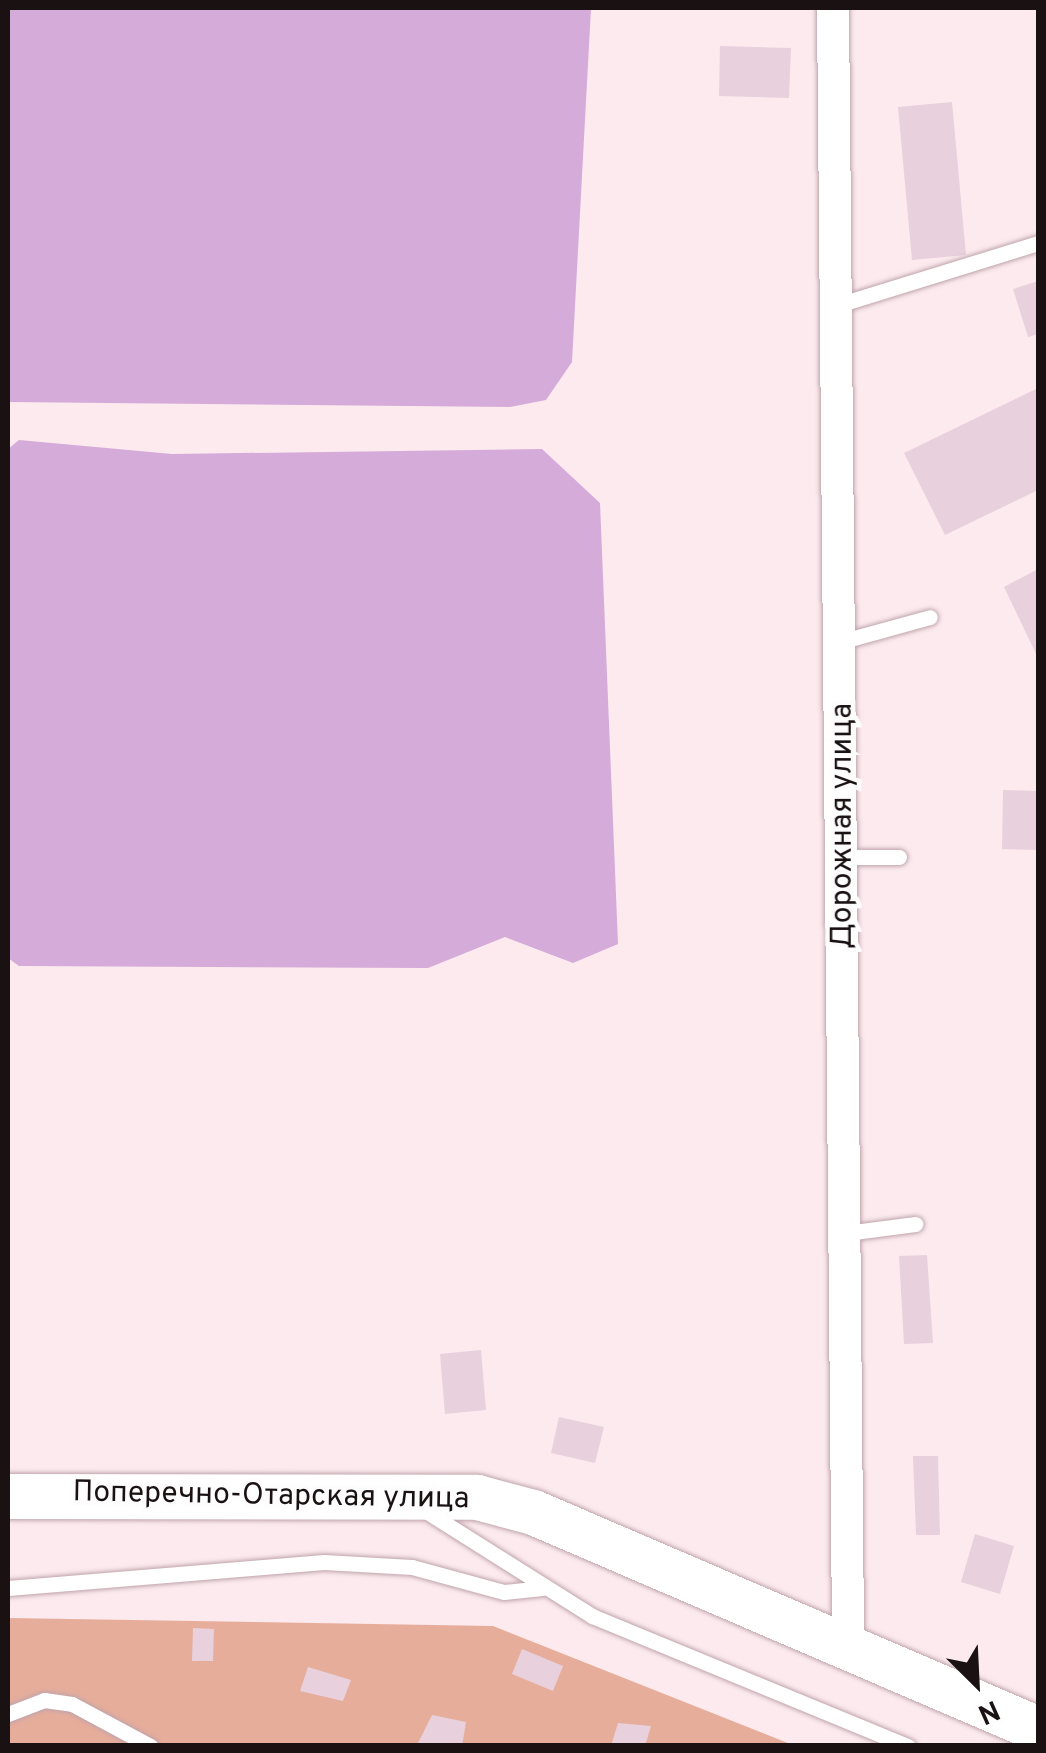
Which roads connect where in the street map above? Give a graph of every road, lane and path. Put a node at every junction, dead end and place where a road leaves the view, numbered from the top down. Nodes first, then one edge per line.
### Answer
1 (834, 8) edge
2 (1038, 243) edge
3 (841, 304) junction
4 (930, 618) dead end
5 (842, 641) junction
6 (844, 857) junction
7 (899, 857) dead end
8 (915, 1224) dead end
9 (846, 1234) junction
10 (408, 1493) junction
11 (8, 1496) edge
12 (8, 1588) edge
13 (542, 1588) junction
14 (848, 1644) junction
15 (8, 1714) edge
16 (1038, 1729) edge
17 (150, 1746) edge
18 (908, 1746) edge

1 - 3 street, Дорожная улица
2 - 3 lane
3 - 5 street, Дорожная улица
4 - 5 lane
5 - 6 street, Дорожная улица
6 - 7 lane
6 - 9 street, Дорожная улица
8 - 9 lane
9 - 14 street, Дорожная улица
10 - 11 street, Поперечно-Отарская улица
10 - 13 lane
10 - 14 street, Поперечно-Отарская улица
12 - 13 lane
13 - 18 lane
14 - 16 street, Поперечно-Отарская улица
15 - 17 lane

